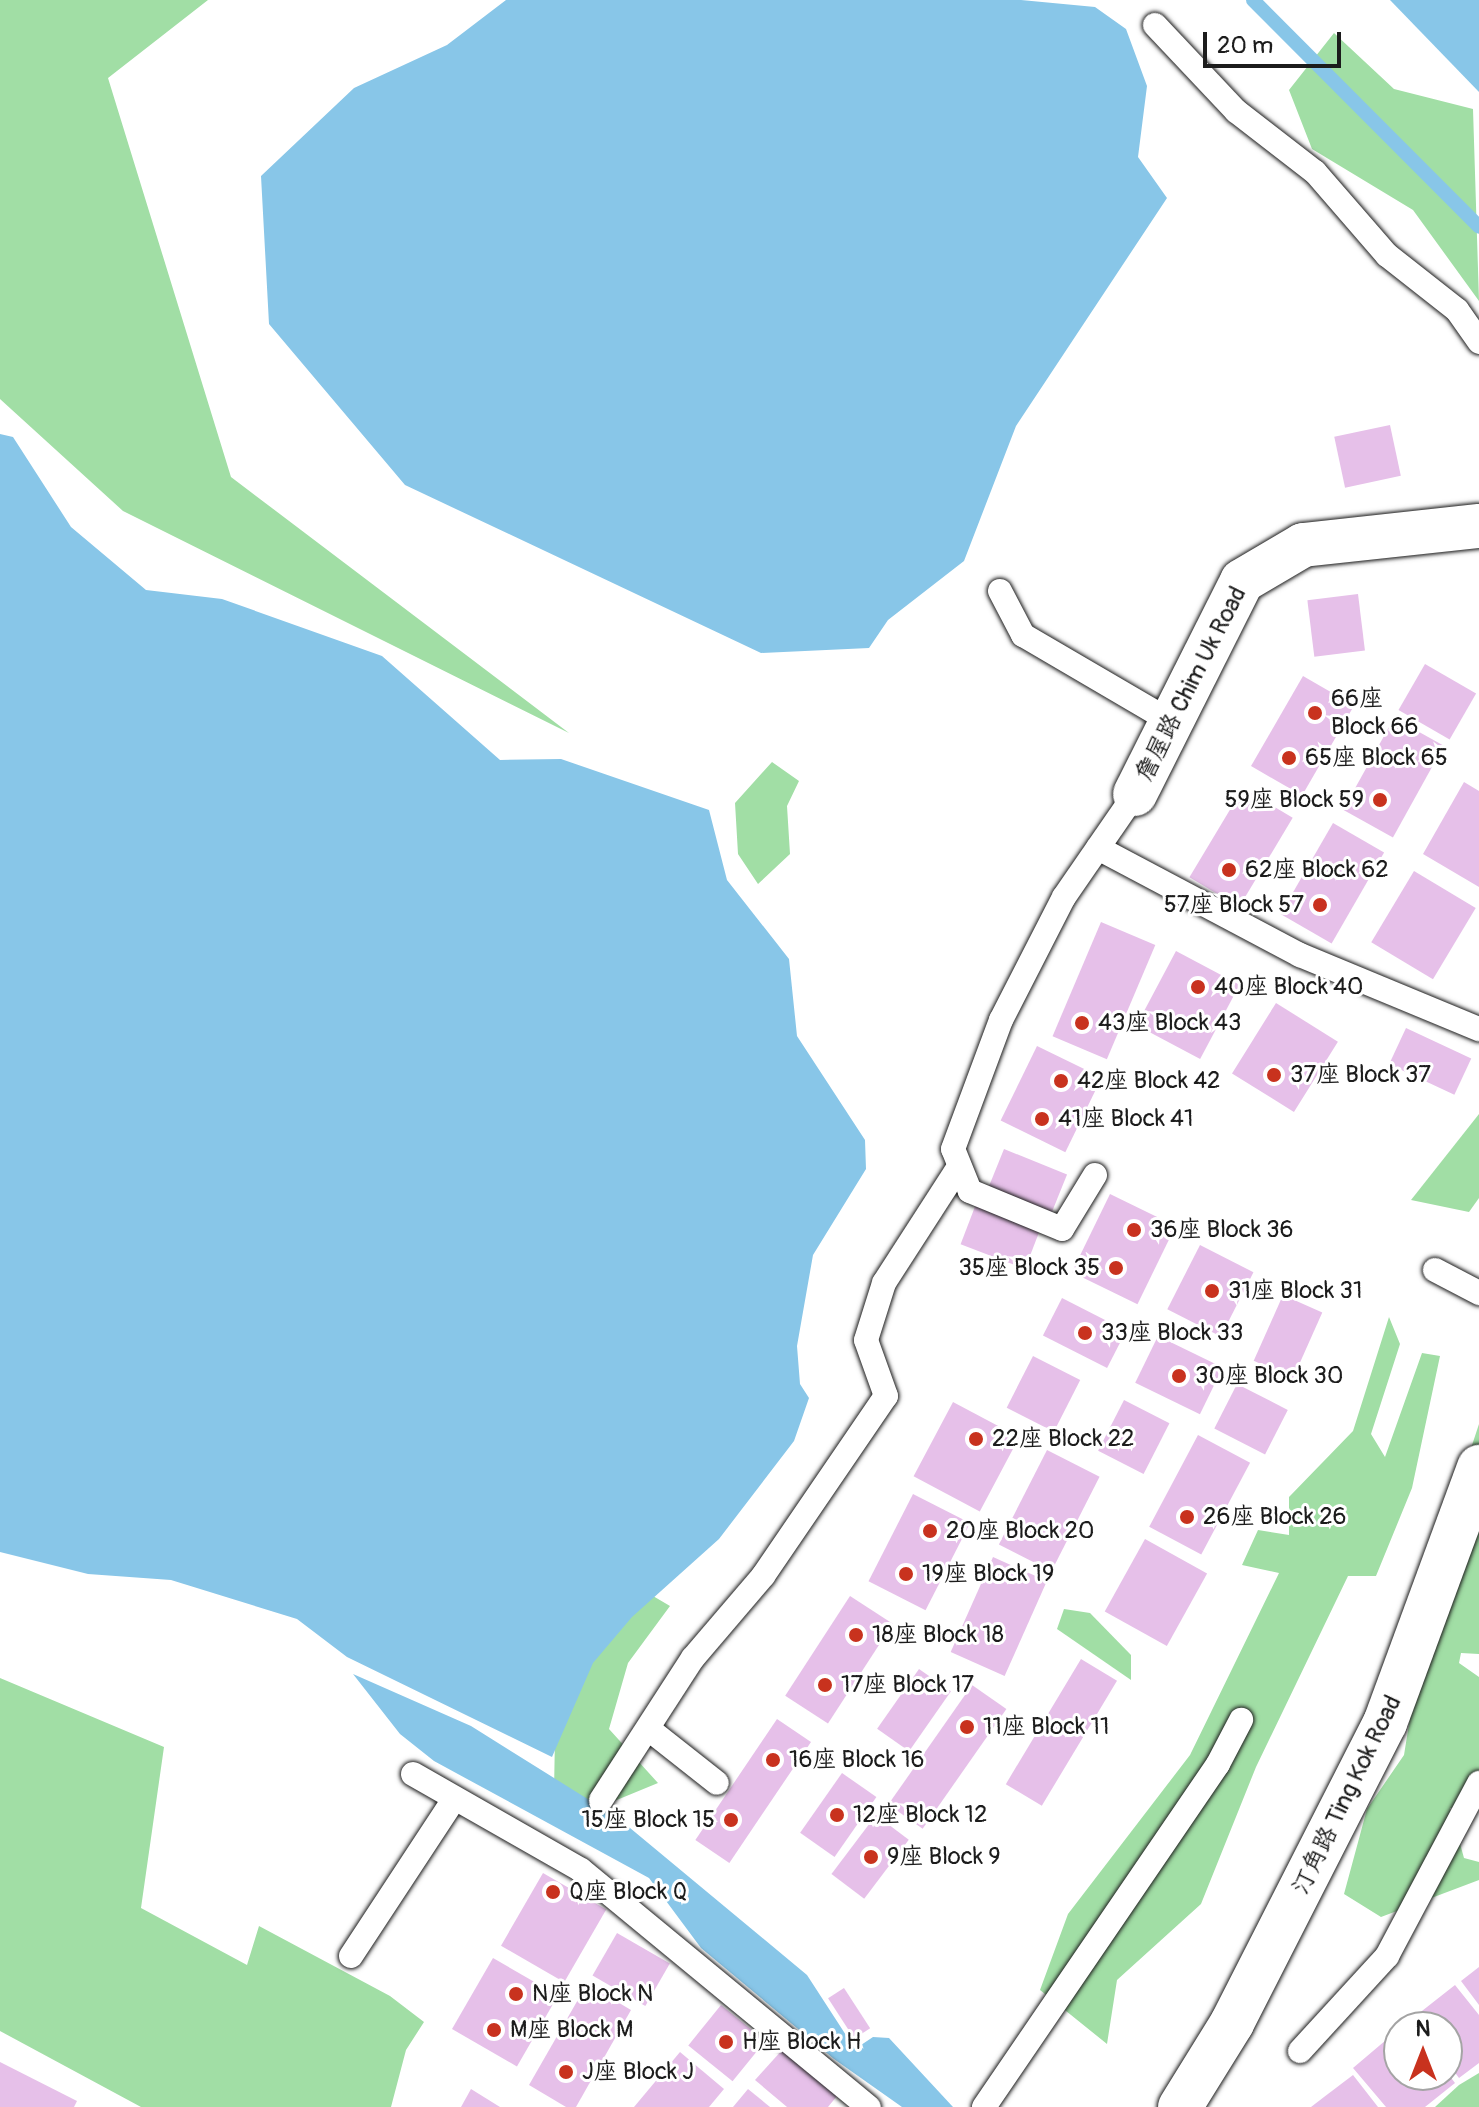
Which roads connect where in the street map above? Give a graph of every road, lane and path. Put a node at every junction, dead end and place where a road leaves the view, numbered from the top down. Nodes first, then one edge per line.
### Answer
1 (1155, 25) dead end
2 (1479, 342) edge
3 (1479, 526) edge
4 (1000, 591) dead end
5 (1172, 722) junction
6 (1135, 794) joint
7 (1098, 848) junction
8 (1479, 1029) edge
9 (958, 1168) junction
10 (1095, 1175) dead end
11 (1435, 1270) dead end
12 (1479, 1293) edge
13 (1479, 1467) edge
14 (1241, 1720) dead end
15 (650, 1730) junction
16 (413, 1774) dead end
17 (717, 1783) dead end
18 (1479, 1783) edge
19 (454, 1799) junction
20 (601, 1800) dead end
21 (351, 1956) dead end
22 (1300, 2051) dead end
23 (869, 2107) edge
24 (984, 2107) edge
25 (1180, 2107) edge

1 - 2 lane
3 - 5 main road, 詹屋路 Chim Uk Road
4 - 5 lane
5 - 6 main road, 詹屋路 Chim Uk Road
6 - 7 lane
7 - 8 lane
7 - 9 lane
9 - 10 lane
9 - 15 lane
11 - 12 lane
13 - 25 main road, 汀角路 Ting Kok Road
14 - 24 lane
15 - 17 lane
15 - 20 lane
16 - 19 lane
18 - 22 lane
19 - 21 lane
19 - 23 lane

